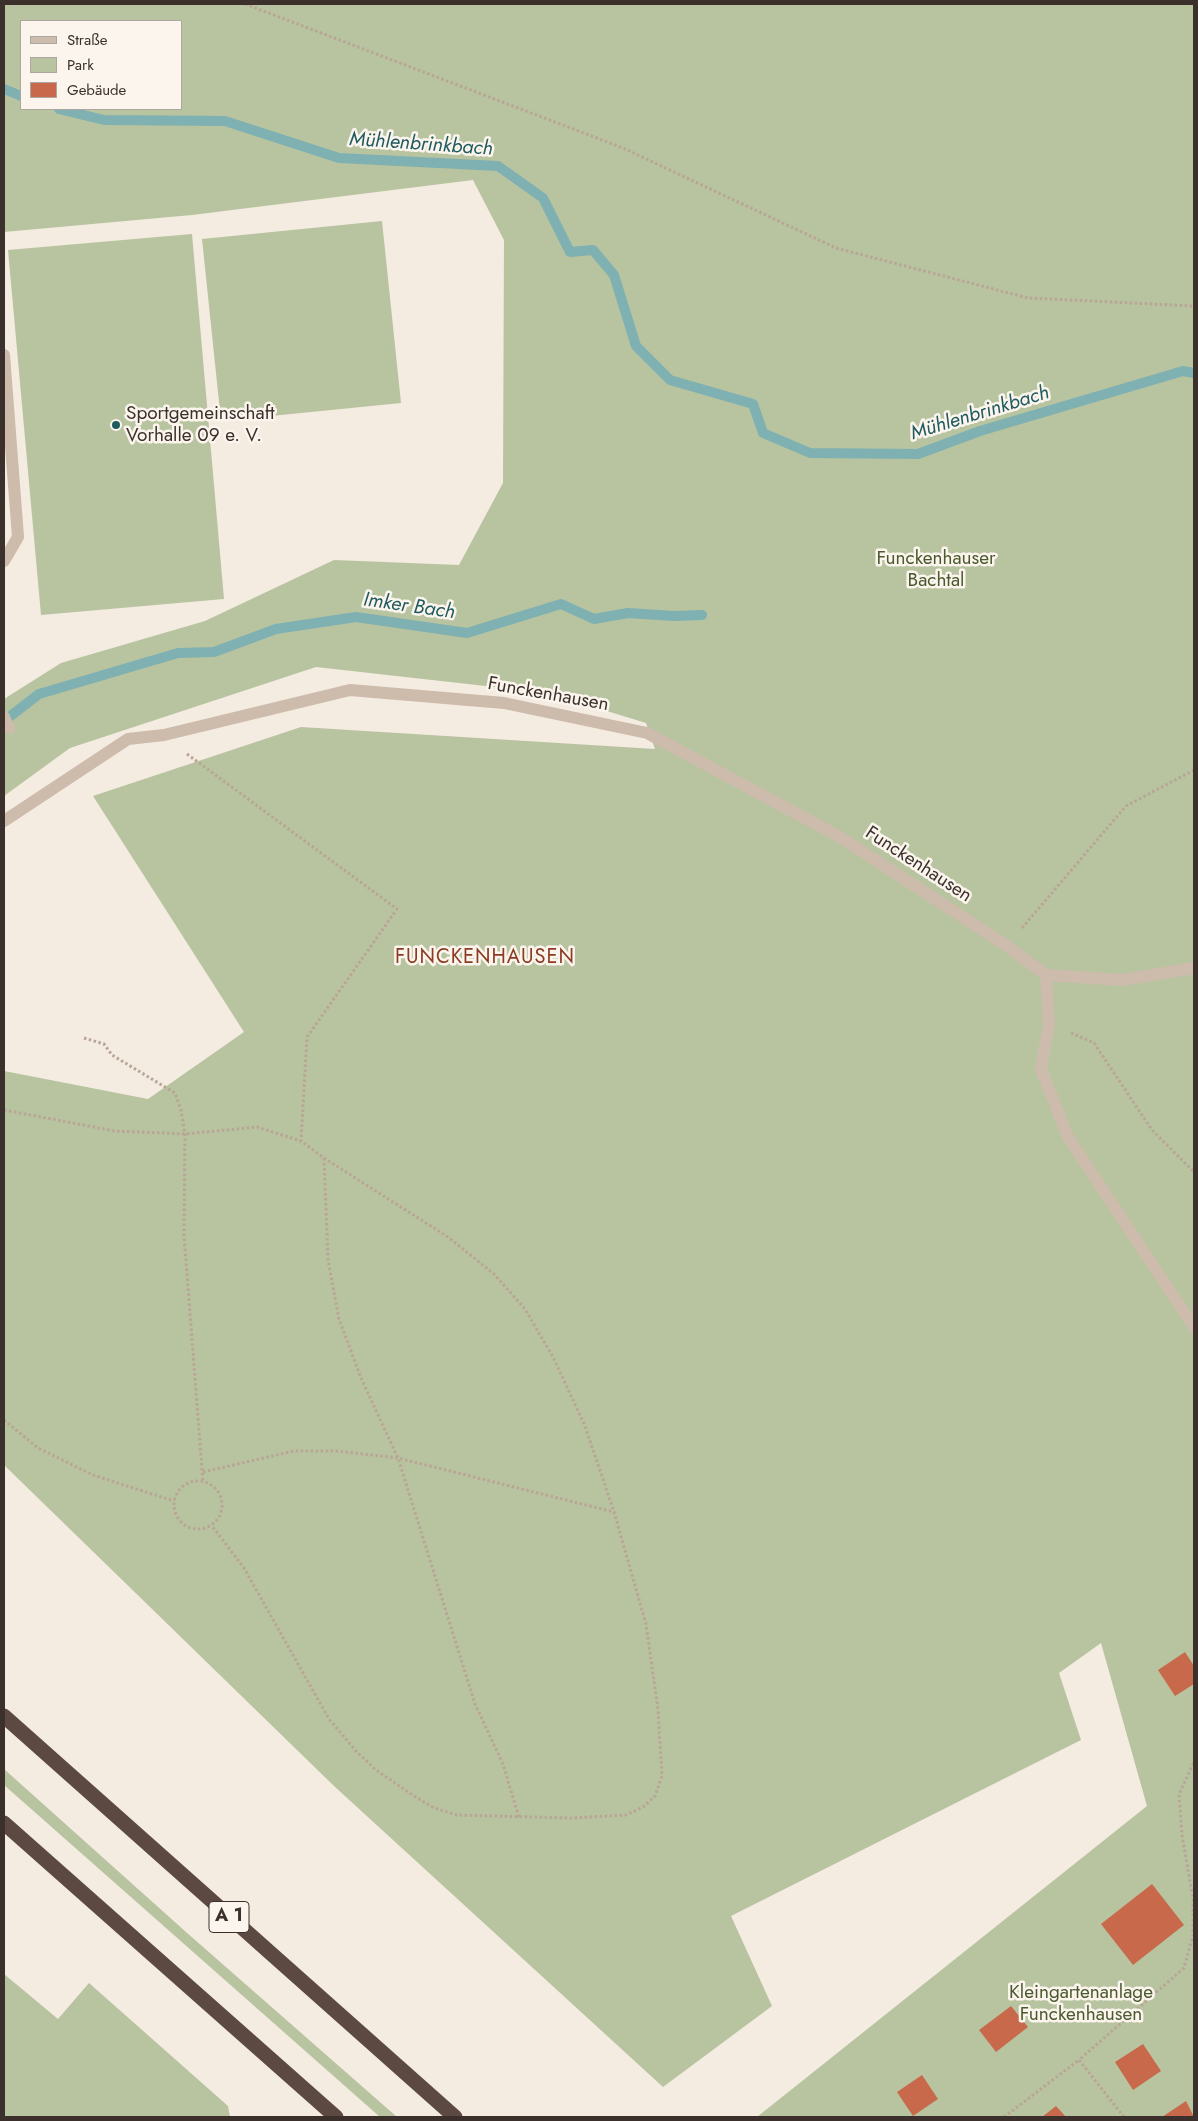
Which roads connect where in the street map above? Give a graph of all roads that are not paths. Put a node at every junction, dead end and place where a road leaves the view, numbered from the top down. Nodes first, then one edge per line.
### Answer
1 (4, 355) edge
2 (4, 561) edge
3 (4, 821) edge
4 (1194, 968) edge
5 (1046, 975) junction
6 (1194, 1327) edge
7 (4, 1716) edge
8 (4, 1824) edge
9 (336, 2117) edge
10 (455, 2117) edge

1 - 2 street
3 - 5 street, Funckenhausen
4 - 5 street
5 - 6 street
7 - 10 highway, A 1
8 - 9 highway

